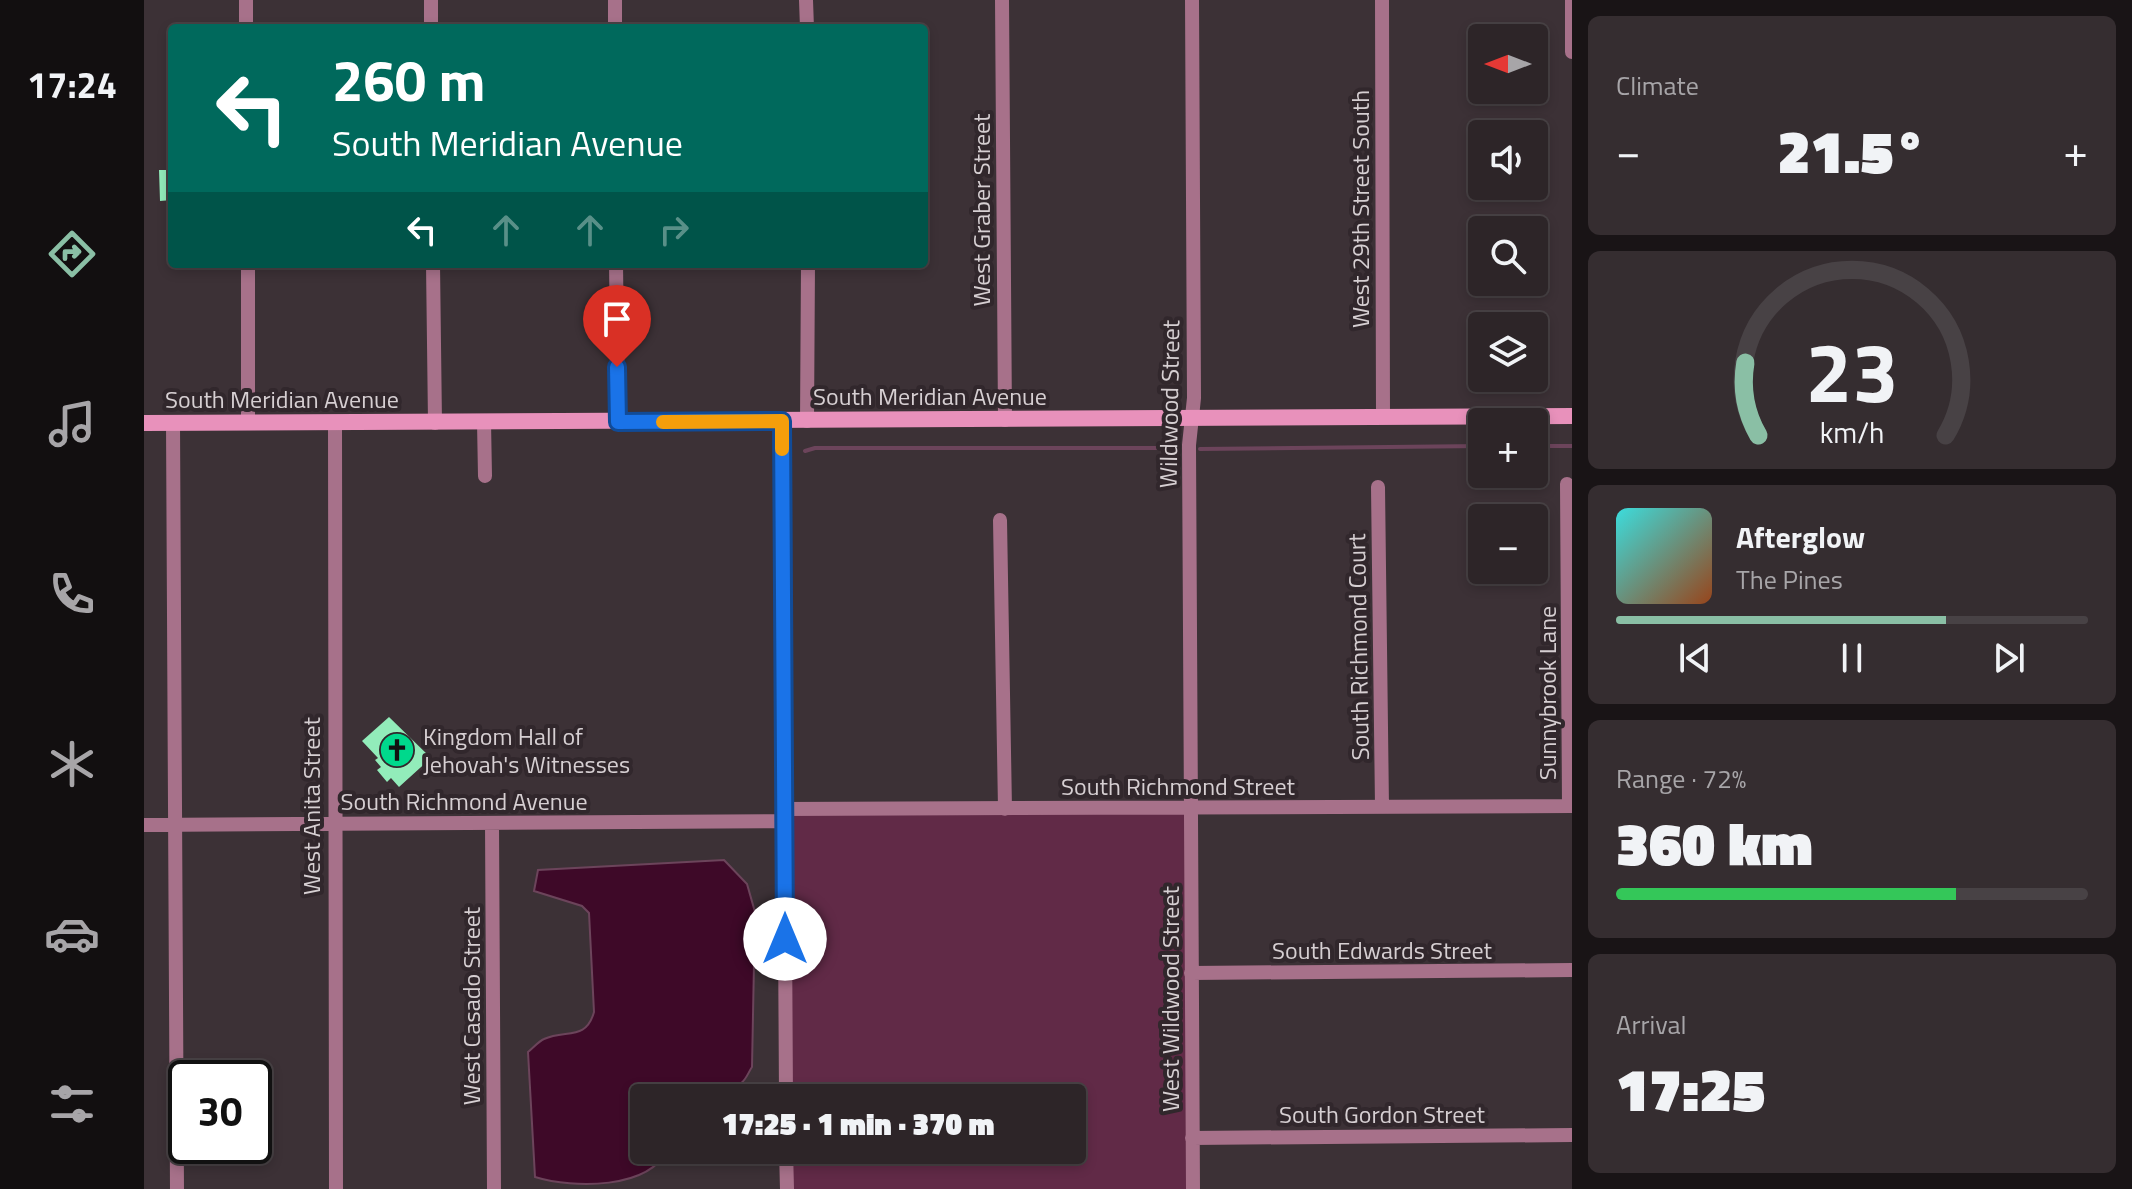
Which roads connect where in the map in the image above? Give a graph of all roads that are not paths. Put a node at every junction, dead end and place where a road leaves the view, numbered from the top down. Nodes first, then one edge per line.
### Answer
1 (246, 0) edge
2 (431, 0) edge
3 (615, 0) edge
4 (806, 0) edge
5 (1002, 0) edge
6 (1192, 0) edge
7 (1382, 0) edge
8 (1572, 0) edge
9 (246, 24) edge
10 (431, 24) edge
11 (615, 24) edge
12 (807, 24) edge
13 (1572, 52) edge
14 (248, 268) edge
15 (433, 268) edge
16 (616, 268) edge
17 (808, 268) edge
18 (1572, 416) edge
19 (1383, 417) junction
20 (1191, 418) junction
21 (1005, 420) junction
22 (782, 421) junction
23 (807, 421) junction
24 (248, 422) junction
25 (484, 422) junction
26 (618, 422) junction
27 (144, 423) edge
28 (173, 423) junction
29 (335, 423) junction
30 (435, 423) junction
31 (485, 476) dead end
32 (1567, 484) dead end
33 (1378, 487) dead end
34 (1000, 520) dead end
35 (1571, 806) edge
36 (1382, 807) junction
37 (1191, 808) junction
38 (1005, 809) junction
39 (784, 815) junction
40 (333, 823) junction
41 (492, 824) junction
42 (144, 825) edge
43 (175, 825) junction
44 (1572, 970) edge
45 (1191, 973) junction
46 (786, 1084) edge
47 (1572, 1135) edge
48 (1192, 1138) junction
49 (786, 1164) edge
50 (177, 1189) edge
51 (336, 1189) edge
52 (494, 1189) edge
53 (787, 1189) edge
54 (1193, 1189) edge

1 - 9 street
2 - 10 street
3 - 11 street
4 - 12 street
5 - 21 street, West Graber Street
6 - 20 street, Wildwood Street
7 - 19 street, West 29th Street South
8 - 13 street
14 - 24 street
15 - 30 street
16 - 26 street
17 - 23 street
18 - 19 main road, South Meridian Avenue
19 - 20 main road, South Meridian Avenue
20 - 21 main road, South Meridian Avenue
20 - 37 street, Wildwood Street
21 - 23 main road, South Meridian Avenue
22 - 23 main road, South Meridian Avenue
22 - 26 main road, South Meridian Avenue
22 - 39 street
24 - 28 main road, South Meridian Avenue
24 - 29 main road, South Meridian Avenue
25 - 26 main road, South Meridian Avenue
25 - 30 main road, South Meridian Avenue
25 - 31 street
27 - 28 main road, South Meridian Avenue
28 - 43 street
29 - 30 main road, South Meridian Avenue
29 - 40 street, West Anita Street
32 - 35 street, Sunnybrook Lane
33 - 36 street, South Richmond Court
34 - 38 street
35 - 36 street, South Richmond Street
36 - 37 street, South Richmond Street
37 - 38 street, South Richmond Street
37 - 45 street, West Wildwood Street
38 - 39 street, South Richmond Street
39 - 41 street, South Richmond Avenue
39 - 46 street
40 - 41 street, South Richmond Avenue
40 - 43 street, South Richmond Avenue
40 - 51 street, West Anita Street
41 - 52 street, West Casado Street
42 - 43 street, South Richmond Avenue
43 - 50 street
44 - 45 street, South Edwards Street
45 - 48 street, West Wildwood Street
47 - 48 street, South Gordon Street
48 - 54 street, West Wildwood Street
49 - 53 street

